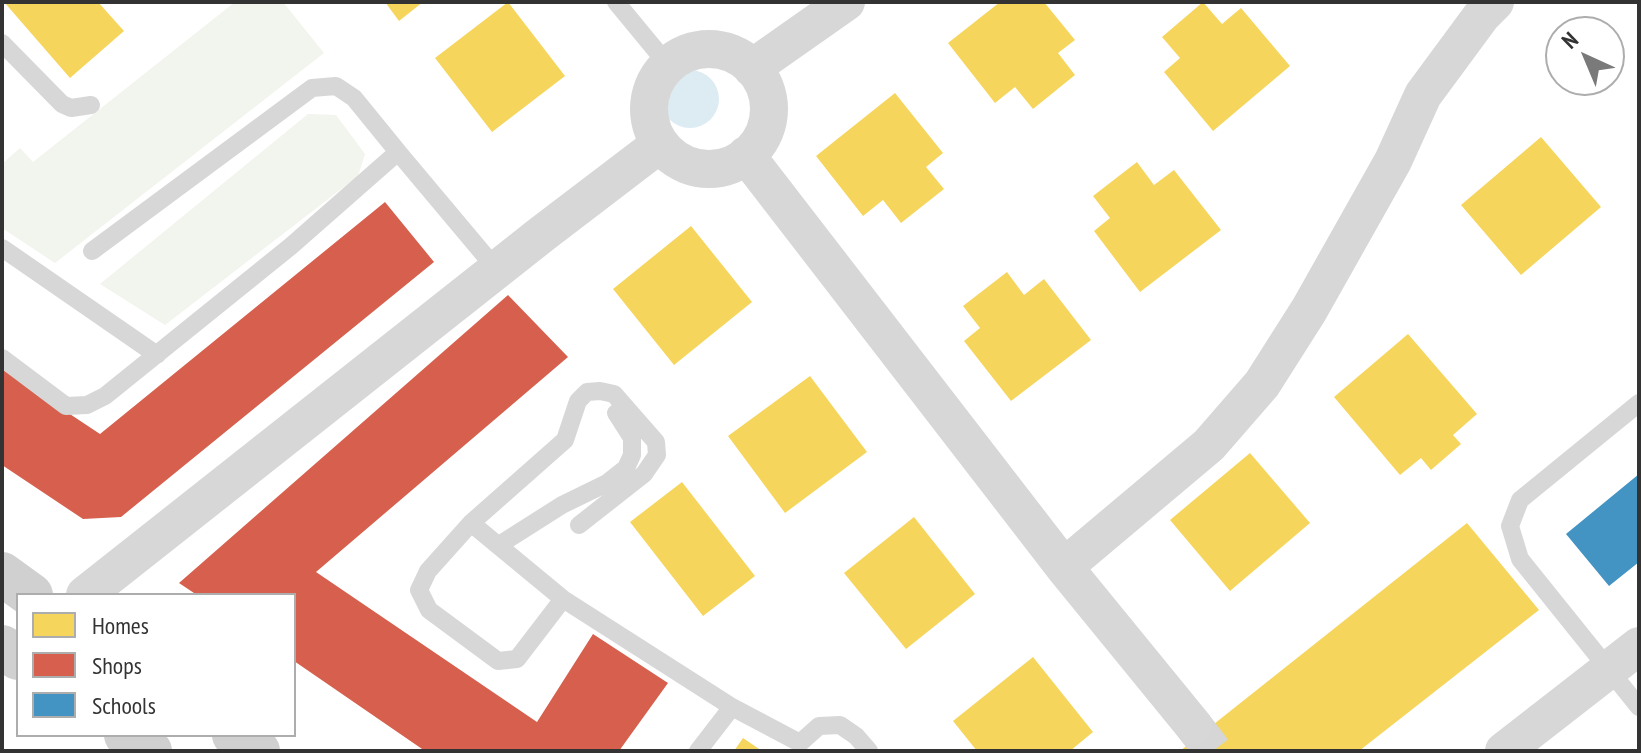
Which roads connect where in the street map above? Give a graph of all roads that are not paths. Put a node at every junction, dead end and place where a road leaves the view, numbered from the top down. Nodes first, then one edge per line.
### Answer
1 (616, 2) edge
2 (846, 2) edge
3 (1495, 2) edge
4 (2, 43) edge
5 (668, 65) junction
6 (752, 68) junction
7 (91, 105) dead end
8 (660, 144) junction
9 (398, 152) junction
10 (746, 155) junction
11 (2, 248) edge
12 (92, 251) dead end
13 (497, 270) junction
14 (157, 355) junction
15 (2, 358) edge
16 (1639, 403) edge
17 (616, 413) dead end
18 (471, 523) junction
19 (579, 525) dead end
20 (499, 545) junction
21 (1064, 567) junction
22 (2, 574) edge
23 (28, 593) edge
24 (88, 593) edge
25 (563, 599) junction
26 (1639, 646) edge
27 (1609, 670) junction
28 (732, 707) junction
29 (1639, 707) edge
30 (1193, 725) tunnel mouth
31 (129, 737) edge
32 (237, 737) edge
33 (804, 747) edge
34 (150, 751) edge
35 (258, 751) edge
36 (698, 751) edge
37 (869, 751) edge
38 (1504, 751) edge

1 - 5 lane
2 - 6 street
3 - 21 street
4 - 7 lane
5 - 6 street
5 - 8 street
6 - 10 street
8 - 10 street
8 - 13 street
9 - 12 lane
9 - 13 lane
9 - 14 lane
10 - 21 street
11 - 14 lane
13 - 24 street
14 - 15 lane
16 - 27 lane
17 - 20 lane
18 - 19 lane
18 - 20 lane
18 - 25 lane
20 - 25 lane
21 - 30 street
22 - 23 main road
25 - 28 lane
26 - 27 street
27 - 29 lane
27 - 38 street
28 - 33 lane
28 - 36 lane
31 - 34 main road
32 - 35 main road
33 - 37 lane

